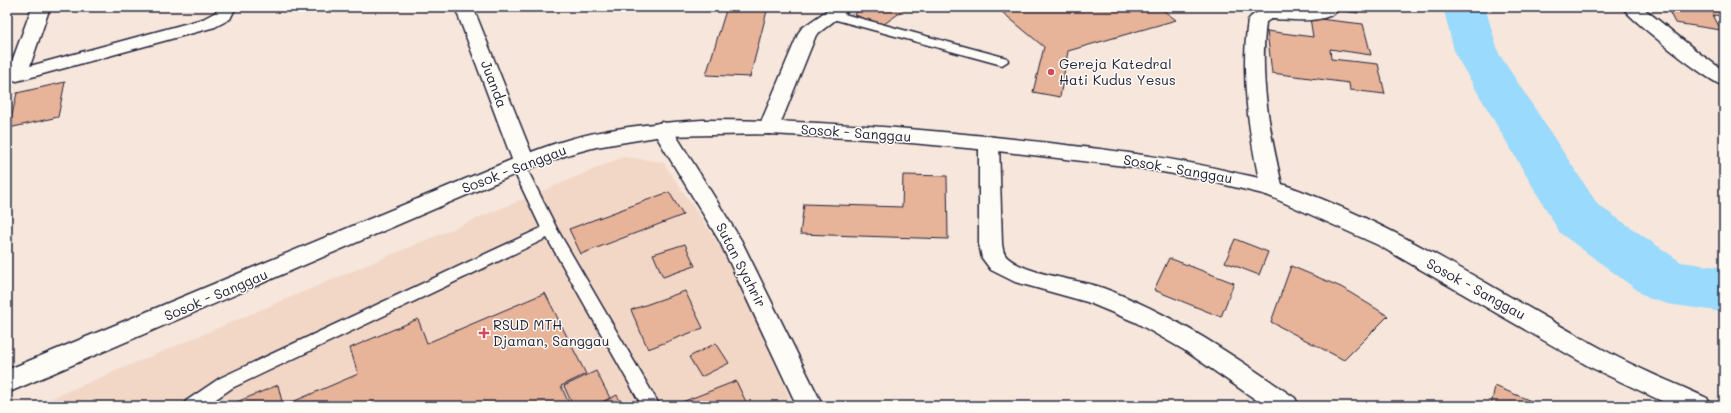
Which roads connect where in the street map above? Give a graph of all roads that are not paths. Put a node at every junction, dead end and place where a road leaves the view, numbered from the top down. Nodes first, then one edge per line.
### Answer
1 (41, 7) edge
2 (227, 7) edge
3 (464, 7) edge
4 (1332, 7) edge
5 (1631, 7) edge
6 (1267, 10) edge
7 (838, 11) edge
8 (1002, 61) dead end
9 (12, 76) edge
10 (1723, 78) edge
11 (769, 127) junction
12 (662, 129) junction
13 (989, 143) junction
14 (521, 163) junction
15 (1272, 189) junction
16 (550, 230) junction
17 (7, 382) edge
18 (192, 406) edge
19 (651, 406) edge
20 (810, 406) edge
21 (1286, 406) edge
22 (1698, 406) edge

1 - 9 main road
2 - 9 main road
3 - 14 main road, Juanda
4 - 6 main road
5 - 10 main road
6 - 15 main road
7 - 8 lane
7 - 11 main road
11 - 12 main road, Sosok - Sanggau
11 - 13 main road, Sosok - Sanggau
12 - 14 main road, Sosok - Sanggau
12 - 20 main road, Sutan Syahrir
13 - 15 main road, Sosok - Sanggau
13 - 21 main road
14 - 16 lane
14 - 17 main road, Sosok - Sanggau
15 - 22 main road, Sosok - Sanggau
16 - 18 lane
16 - 19 lane

